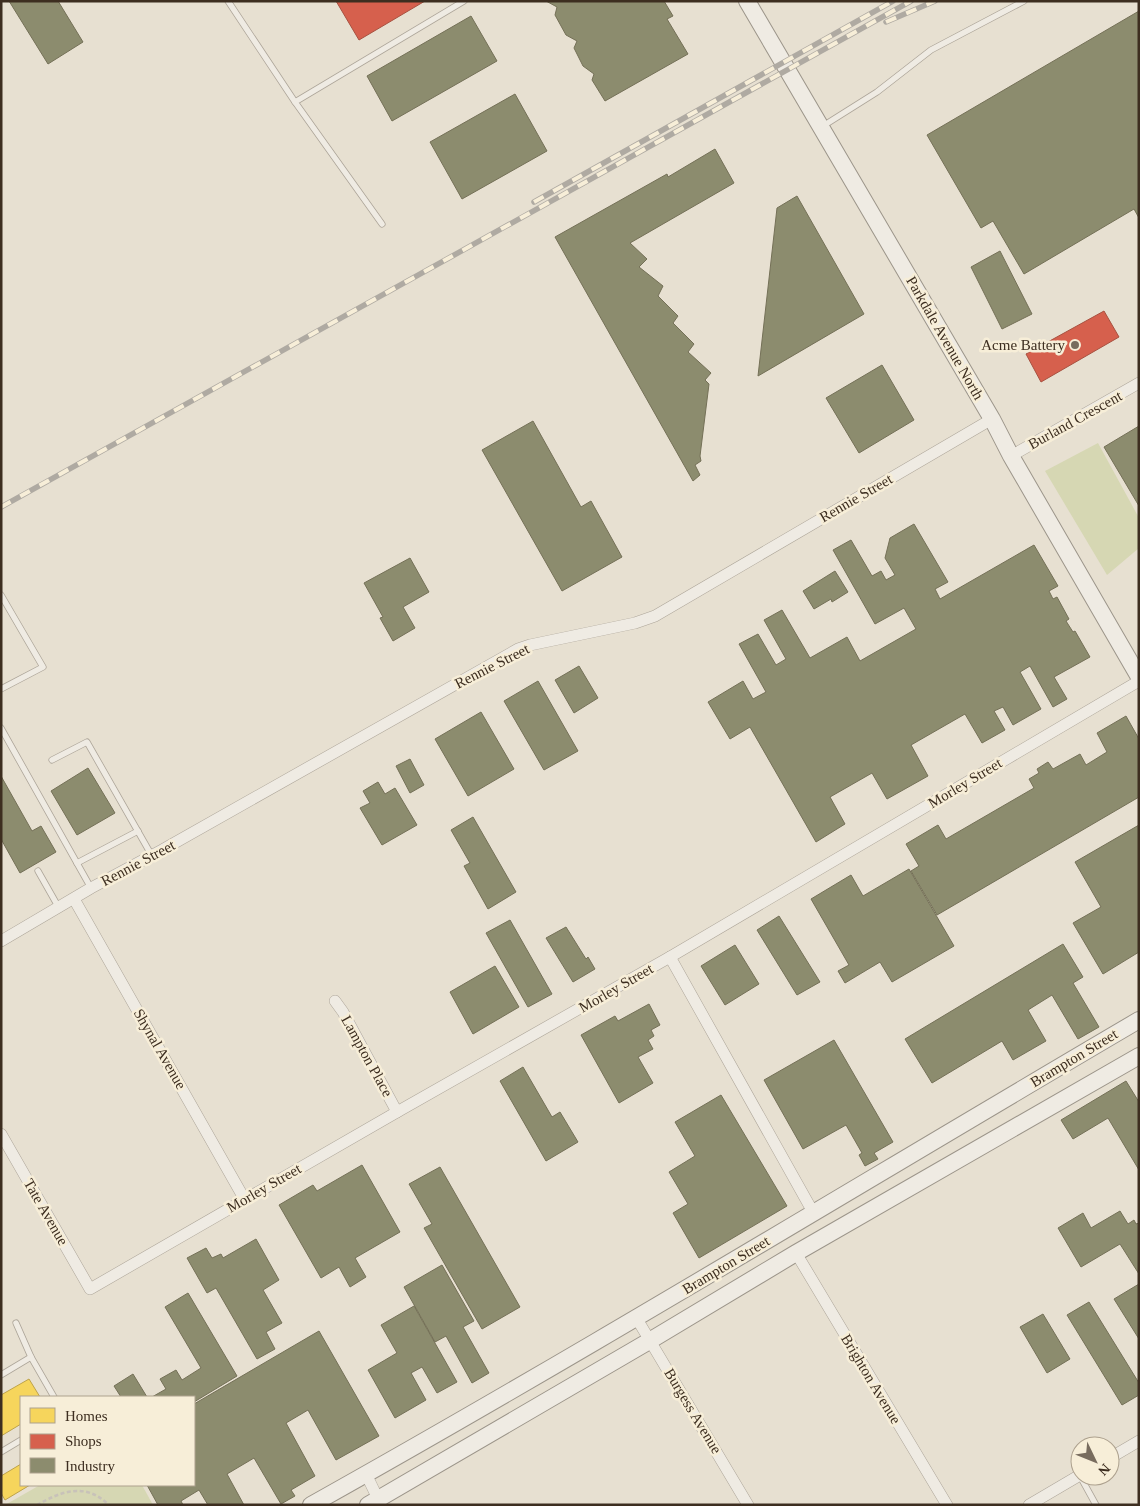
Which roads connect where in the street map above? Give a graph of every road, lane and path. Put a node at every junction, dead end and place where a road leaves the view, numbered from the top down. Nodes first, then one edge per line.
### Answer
1 (228, 1) edge
2 (464, 1) edge
3 (747, 1) edge
4 (1024, 1) edge
5 (295, 102) junction
6 (821, 127) junction
7 (382, 224) dead end
8 (1139, 383) edge
9 (992, 419) junction
10 (1011, 456) junction
11 (1, 595) edge
12 (1139, 679) edge
13 (1, 689) edge
14 (1, 728) edge
15 (52, 760) dead end
16 (138, 831) junction
17 (152, 856) junction
18 (77, 863) junction
19 (38, 871) dead end
20 (91, 888) junction
21 (74, 899) junction
22 (59, 908) junction
23 (1, 941) edge
24 (670, 957) junction
25 (335, 1001) dead end
26 (1139, 1020) edge
27 (1139, 1056) edge
28 (398, 1112) junction
29 (1, 1134) edge
30 (245, 1200) junction
31 (813, 1212) junction
32 (796, 1253) junction
33 (90, 1289) joint
34 (637, 1319) junction
35 (16, 1323) dead end
36 (651, 1340) junction
37 (31, 1357) junction
38 (1, 1375) edge
39 (53, 1396) edge
40 (20, 1441) edge
41 (1139, 1441) edge
42 (1, 1452) edge
43 (1120, 1452) edge
44 (366, 1474) junction
45 (1070, 1481) edge
46 (1086, 1486) edge
47 (376, 1503) edge
48 (37, 1505) edge
49 (109, 1505) edge
50 (311, 1505) edge
51 (748, 1505) edge
52 (947, 1505) edge
53 (1029, 1505) edge
54 (1096, 1505) edge

1 - 5 lane
2 - 5 lane
3 - 6 street, Parkdale Avenue North
4 - 6 lane
5 - 7 lane
6 - 9 street, Parkdale Avenue North
8 - 10 street, Burland Crescent
9 - 10 street, Parkdale Avenue North
9 - 17 street, Rennie Street
10 - 12 street, Parkdale Avenue North
11 - 13 lane
12 - 24 street, Morley Street
14 - 18 lane
15 - 16 lane
16 - 17 lane
16 - 18 lane
17 - 20 street, Rennie Street
18 - 20 lane
19 - 22 lane
20 - 21 street, Rennie Street
21 - 22 street, Rennie Street
21 - 30 street, Shynal Avenue
22 - 23 street, Rennie Street
24 - 28 street, Morley Street
24 - 31 street
25 - 28 street, Lampton Place
26 - 31 street, Brampton Street
27 - 32 street, Brampton Street
28 - 30 street, Morley Street
29 - 33 street, Tate Avenue
30 - 33 street, Morley Street
31 - 34 street, Brampton Street
32 - 36 street, Brampton Street
32 - 52 street, Brighton Avenue
34 - 36 street, Burgess Avenue
34 - 44 street, Brampton Street
35 - 37 lane
36 - 47 street, Brampton Street
36 - 51 street, Burgess Avenue
37 - 38 lane
37 - 39 lane
40 - 42 lane
41 - 43 street
44 - 47 street
44 - 50 street, Brampton Street
45 - 53 street
46 - 54 lane
48 - 49 path

